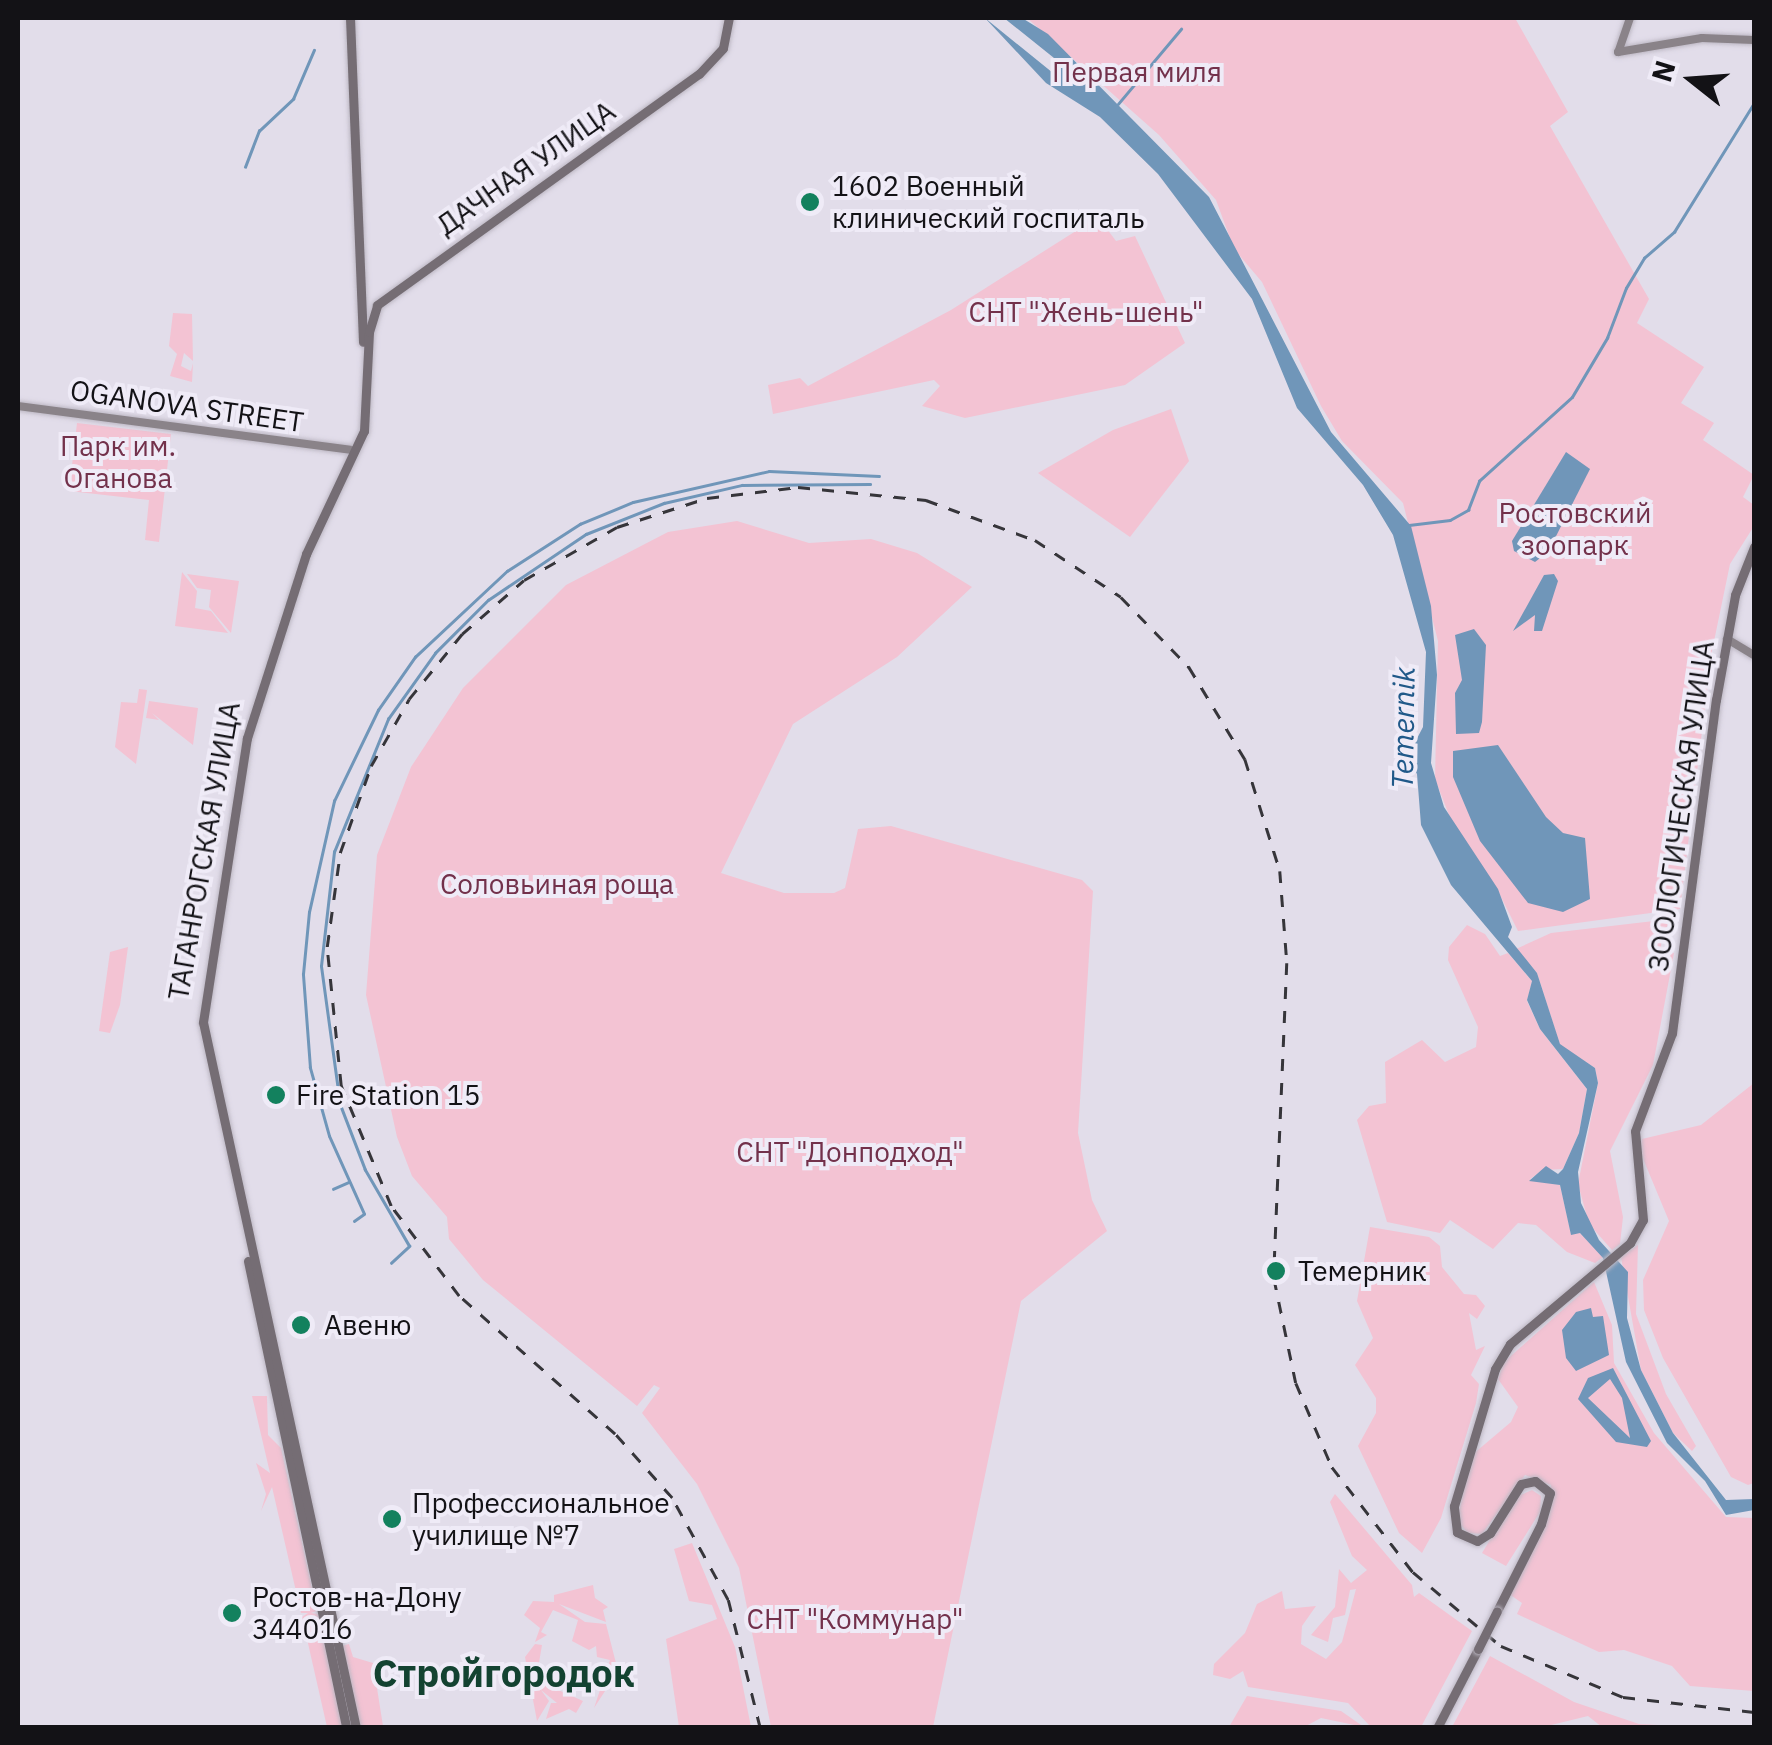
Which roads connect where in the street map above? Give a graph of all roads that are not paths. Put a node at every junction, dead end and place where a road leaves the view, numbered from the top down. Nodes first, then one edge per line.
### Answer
1 (350, 18) edge
2 (729, 18) edge
3 (1630, 18) edge
4 (1754, 40) edge
5 (362, 287) junction
6 (392, 289) junction
7 (369, 332) joint
8 (18, 406) edge
9 (353, 451) junction
10 (1754, 547) edge
11 (1727, 638) junction
12 (1754, 655) edge
13 (232, 808) junction
14 (346, 1728) edge
15 (356, 1728) edge
16 (1437, 1728) edge

1 - 5 main road, ТАГАНРОГСКАЯ УЛИЦА
2 - 6 main road, ДАЧНАЯ УЛИЦА
3 - 4 main road
5 - 6 main road
5 - 9 main road, ТАГАНРОГСКАЯ УЛИЦА
6 - 7 main road, ДАЧНАЯ УЛИЦА
7 - 9 main road, ТАГАНРОГСКАЯ УЛИЦА
8 - 9 main road, OGANOVA STREET
9 - 13 main road, ТАГАНРОГСКАЯ УЛИЦА
10 - 11 main road, ЗООЛОГИЧЕСКАЯ УЛИЦА
11 - 12 main road
11 - 16 main road, ЗООЛОГИЧЕСКАЯ УЛИЦА, bridge
13 - 14 main road, ТАГАНРОГСКАЯ УЛИЦА
13 - 15 main road, ТАГАНРОГСКАЯ УЛИЦА

